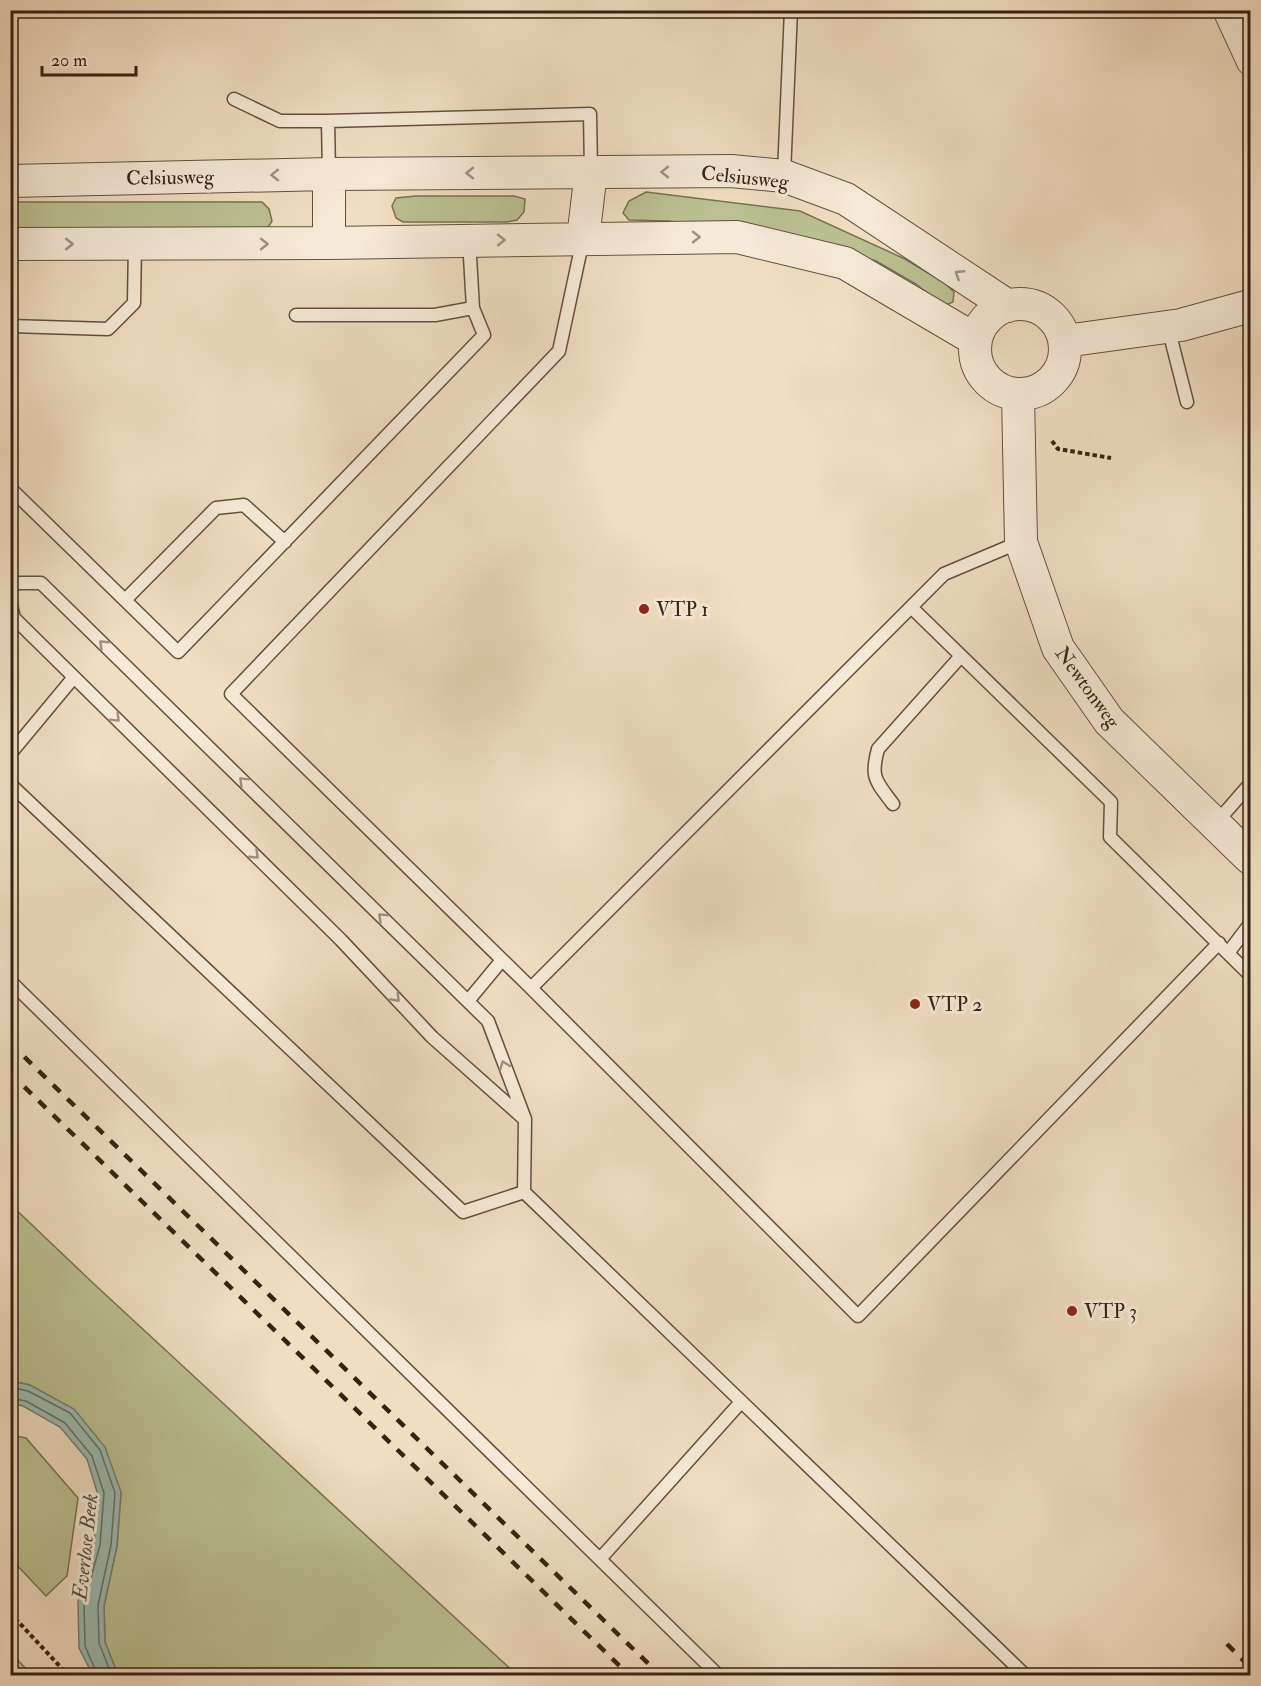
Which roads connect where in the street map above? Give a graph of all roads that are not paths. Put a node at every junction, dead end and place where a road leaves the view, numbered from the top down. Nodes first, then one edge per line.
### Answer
1 (791, 10) edge
2 (1226, 10) edge
3 (1251, 62) edge
4 (234, 99) dead end
5 (328, 121) junction
6 (591, 172) junction
7 (329, 174) junction
8 (784, 176) junction
9 (10, 181) edge
10 (583, 238) junction
11 (469, 240) junction
12 (328, 243) junction
13 (10, 244) edge
14 (135, 244) junction
15 (1008, 306) junction
16 (1251, 306) edge
17 (473, 308) junction
18 (296, 315) dead end
19 (10, 326) edge
20 (1168, 327) junction
21 (976, 340) junction
22 (1065, 341) junction
23 (1187, 402) dead end
24 (1019, 410) junction
25 (10, 488) edge
26 (285, 542) junction
27 (1021, 542) junction
28 (10, 583) edge
29 (125, 600) junction
30 (10, 601) edge
31 (911, 607) junction
32 (961, 656) junction
33 (74, 677) junction
34 (10, 754) edge
35 (10, 784) edge
36 (1251, 784) edge
37 (893, 804) dead end
38 (1215, 824) junction
39 (1251, 858) edge
40 (1251, 924) edge
41 (1219, 943) junction
42 (1228, 953) junction
43 (502, 960) junction
44 (1251, 975) edge
45 (10, 981) edge
46 (531, 988) junction
47 (468, 1001) junction
48 (525, 1119) junction
49 (524, 1192) junction
50 (741, 1402) junction
51 (600, 1559) junction
52 (719, 1676) edge
53 (1026, 1676) edge

1 - 8 lane
2 - 3 street
4 - 5 lane
5 - 6 lane
5 - 7 lane
6 -> 7 street, Celsiusweg
8 -> 6 street, Celsiusweg
6 - 10 street
7 -> 9 street, Celsiusweg
7 - 12 street
15 -> 8 street, Celsiusweg
11 -> 10 street
10 -> 21 street
10 - 43 lane
11 - 12 street
11 - 17 lane
14 -> 12 street
13 -> 14 street
14 - 19 lane
15 - 21 street
15 - 22 street
16 - 20 street
17 - 18 lane
17 - 26 lane
20 - 22 street
20 - 23 lane
21 - 24 street
22 - 24 street
24 - 27 street, Newtonweg
25 - 29 lane
26 - 29 lane
26 - 29 lane
27 - 31 lane
27 - 38 street, Newtonweg
47 -> 28 lane
30 - 33 lane
31 - 32 lane
31 - 46 lane
32 - 37 lane
32 - 41 lane
33 - 34 lane
33 -> 48 lane
35 - 49 lane
36 - 38 lane
38 - 39 street, Newtonweg
40 - 42 lane
41 - 42 lane
41 - 46 lane
42 - 44 lane
43 - 46 lane
43 - 47 lane
45 - 51 lane
48 -> 47 lane
48 - 49 lane
49 - 50 lane
50 - 51 lane
50 - 53 lane
51 - 52 lane

